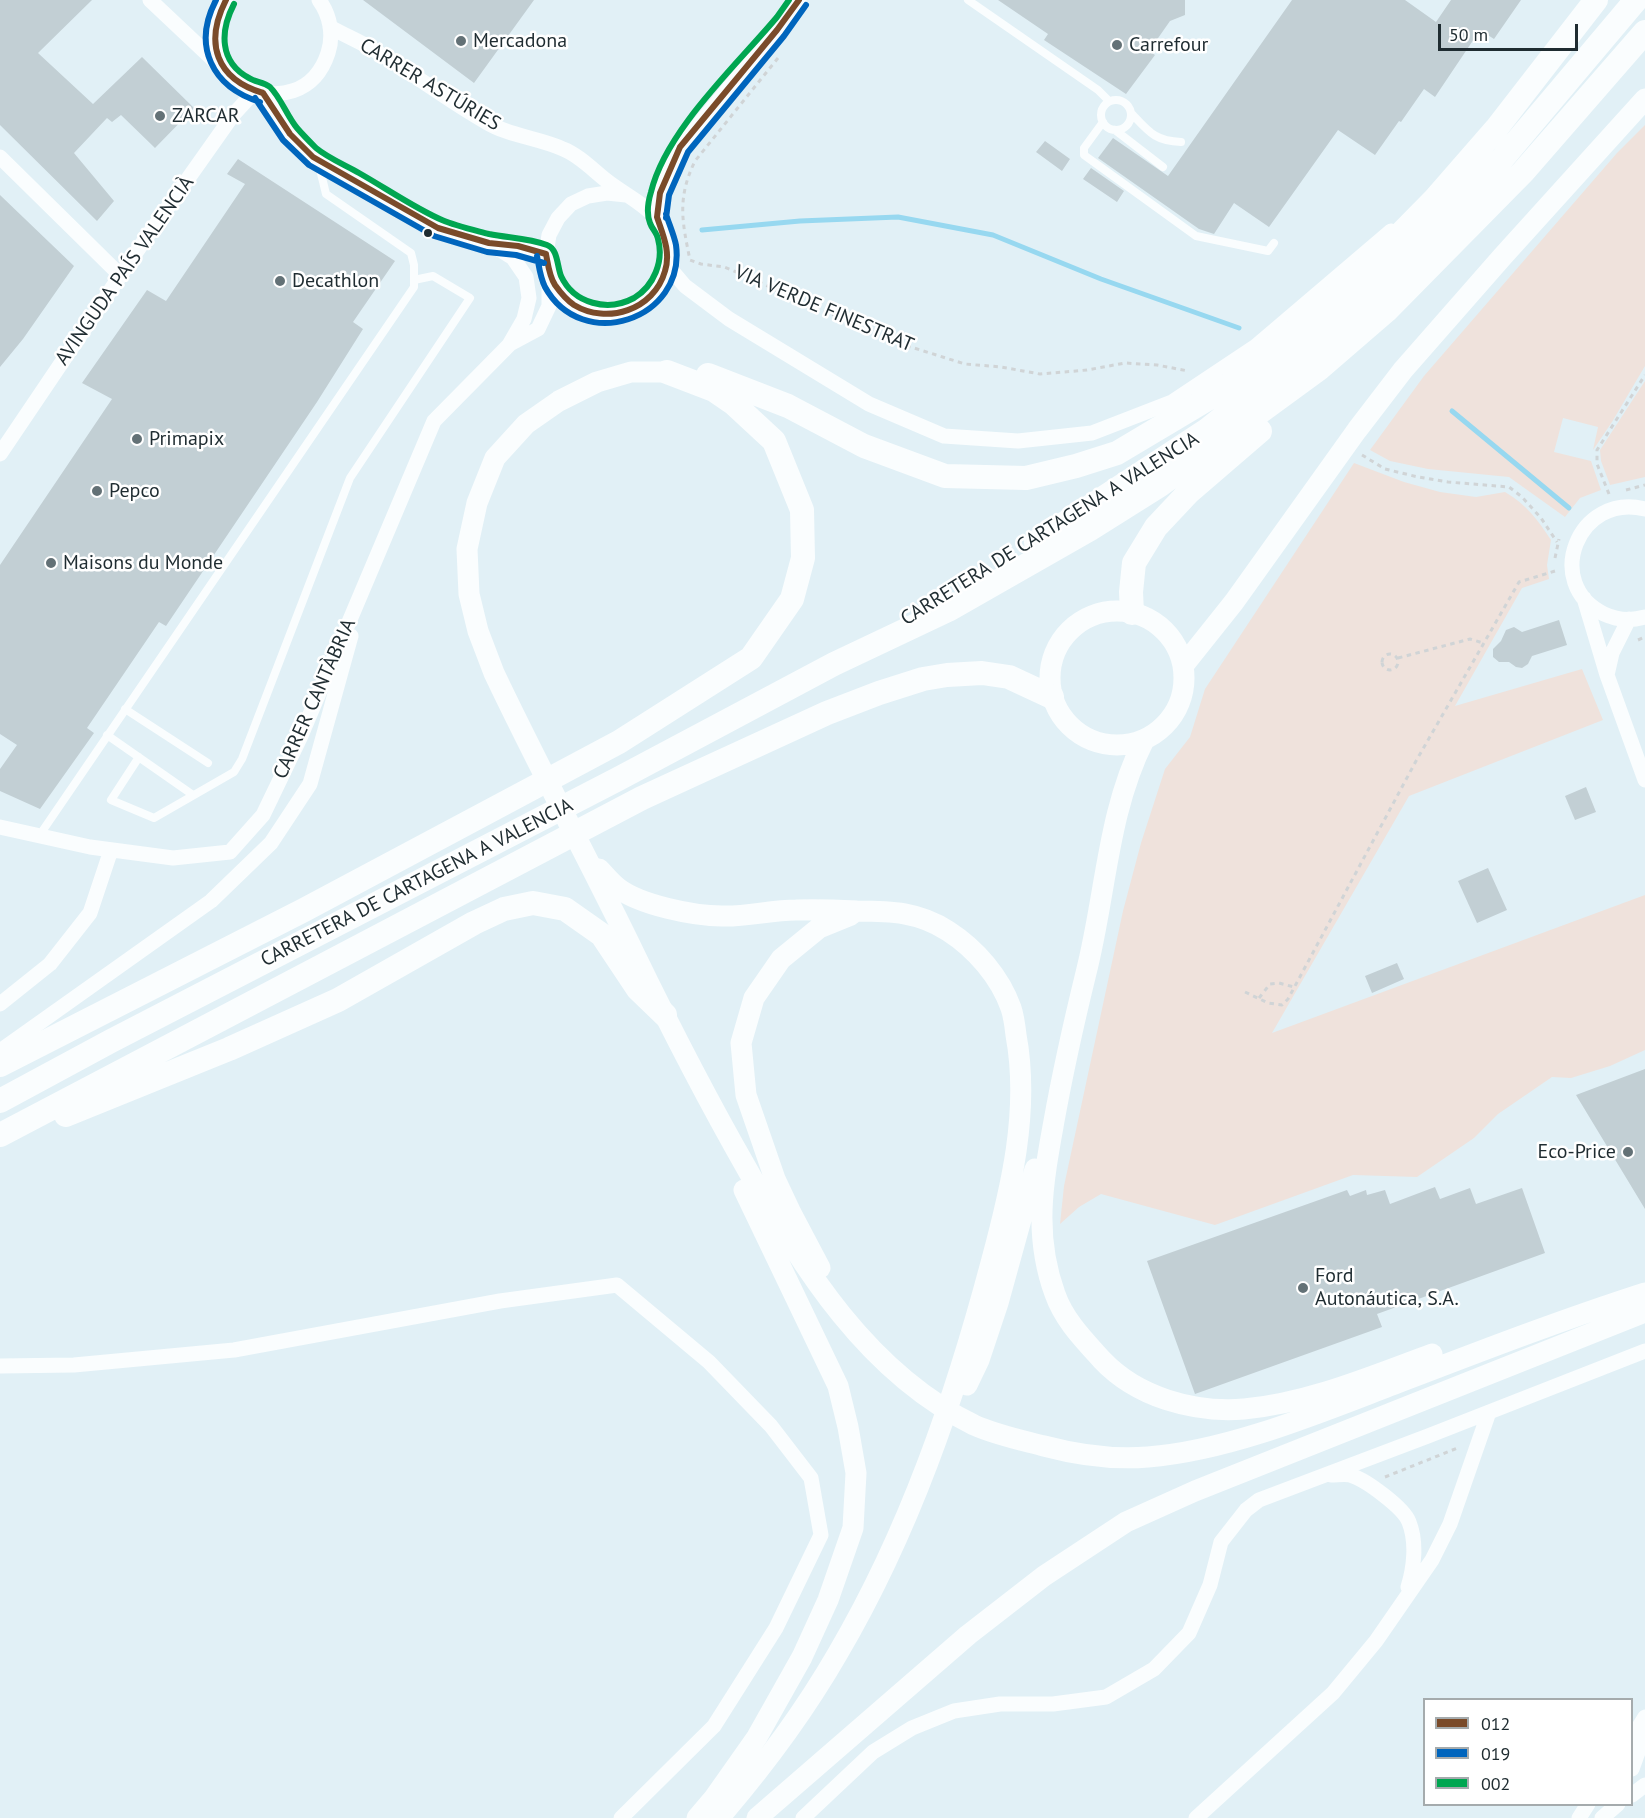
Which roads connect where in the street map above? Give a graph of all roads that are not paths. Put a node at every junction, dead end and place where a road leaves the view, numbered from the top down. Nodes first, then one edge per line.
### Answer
1 (150, 0) edge
2 (226, 0) edge
3 (319, 0) edge
4 (799, 0) edge
5 (968, 0) edge
6 (1596, 0) edge
7 (1636, 0) edge
8 (330, 27) junction
9 (1645, 32) edge
10 (226, 72) junction
11 (259, 92) junction
12 (1645, 99) edge
13 (1109, 101) junction
14 (1132, 114) junction
15 (1103, 122) junction
16 (1115, 130) junction
17 (1181, 142) dead end
18 (0, 157) edge
19 (317, 159) junction
20 (1163, 167) dead end
21 (626, 195) junction
22 (1435, 199) junction
23 (657, 217) junction
24 (489, 243) junction
25 (1274, 243) dead end
26 (546, 254) junction
27 (668, 266) junction
28 (549, 273) junction
29 (121, 276) junction
30 (414, 280) junction
31 (1386, 311) junction
32 (508, 345) junction
33 (667, 372) junction
34 (0, 454) edge
35 (1645, 499) edge
36 (1623, 507) junction
37 (1645, 508) edge
38 (369, 573) junction
39 (1584, 598) junction
40 (1132, 613) junction
41 (1645, 617) edge
42 (1629, 620) junction
43 (834, 664) junction
44 (1183, 666) junction
45 (1606, 675) junction
46 (1052, 697) junction
47 (125, 709) junction
48 (107, 735) junction
49 (1144, 740) junction
50 (139, 758) junction
51 (208, 764) dead end
52 (1645, 780) edge
53 (193, 795) junction
54 (0, 827) edge
55 (38, 837) junction
56 (111, 850) junction
57 (586, 855) junction
58 (860, 911) junction
59 (0, 1004) edge
60 (664, 1016) junction
61 (0, 1051) edge
62 (0, 1065) edge
63 (1061, 1078) junction
64 (705, 1095) junction
65 (0, 1101) edge
66 (0, 1135) edge
67 (0, 1142) edge
68 (1645, 1293) edge
69 (840, 1312) junction
70 (1645, 1312) edge
71 (1566, 1318) junction
72 (1645, 1351) edge
73 (0, 1366) edge
74 (1489, 1412) junction
75 (941, 1430) junction
76 (1326, 1475) junction
77 (1405, 1599) junction
78 (1645, 1717) edge
79 (1645, 1732) edge
80 (1633, 1736) edge
81 (1633, 1766) edge
82 (1645, 1785) edge
83 (1633, 1794) edge
84 (1617, 1806) edge
85 (621, 1818) edge
86 (697, 1818) edge
87 (718, 1818) edge
88 (757, 1818) edge
89 (803, 1818) edge
90 (1196, 1818) edge
91 (1602, 1818) edge

1 - 10 street
2 - 10 street
3 - 8 street
4 - 23 street
5 - 13 lane
6 - 22 highway
7 - 43 highway, CARRETERA DE CARTAGENA A VALENCIA
8 - 11 street
8 - 21 street, CARRER ASTÚRIES
9 - 31 highway, CARRETERA DE CARTAGENA A VALENCIA
10 - 11 street
11 - 19 street
11 - 29 street, AVINGUDA PAÍS VALENCIÀ
12 - 44 main road
13 - 14 lane
13 - 15 lane
14 - 16 lane
14 - 17 lane
15 - 16 lane
15 - 25 lane
16 - 20 lane
18 - 29 street
19 - 24 street
19 - 30 lane
21 - 23 street
21 - 26 street
22 - 27 street
22 - 33 highway
23 - 27 street
24 - 26 street
24 - 32 street
26 - 28 street
27 - 28 street
28 - 32 street
29 - 34 street, AVINGUDA PAÍS VALENCIÀ
30 - 47 lane
30 - 53 lane
31 - 40 highway
31 - 43 highway, CARRETERA DE CARTAGENA A VALENCIA
32 - 38 street, CARRER CANTÀBRIA
33 - 57 main road
33 - 62 highway
35 - 36 street
36 - 37 street
36 - 39 street
38 - 56 street, CARRER CANTÀBRIA
38 - 61 street
39 - 42 street
39 - 45 street
40 - 44 main road
40 - 46 main road
41 - 42 street
42 - 45 street
43 - 65 highway, CARRETERA DE CARTAGENA A VALENCIA
44 - 49 main road
45 - 52 street
46 - 49 main road
46 - 66 highway
47 - 48 lane
47 - 51 lane
48 - 50 lane
48 - 55 lane
49 - 63 main road
50 - 53 lane
50 - 53 lane
54 - 55 street, CARRER CANTÀBRIA
55 - 56 street, CARRER CANTÀBRIA
56 - 59 street
57 - 58 main road
57 - 60 main road
58 - 69 main road
58 - 75 main road
60 - 64 main road
60 - 67 highway
63 - 71 main road
63 - 75 main road
64 - 69 main road
64 - 86 main road
68 - 71 main road
69 - 71 main road
70 - 88 main road
72 - 74 street
73 - 85 street
74 - 76 street
74 - 77 street
75 - 87 main road
76 - 77 street
76 - 89 street
77 - 90 street
78 - 80 street
79 - 81 street
82 - 83 street
84 - 91 street

